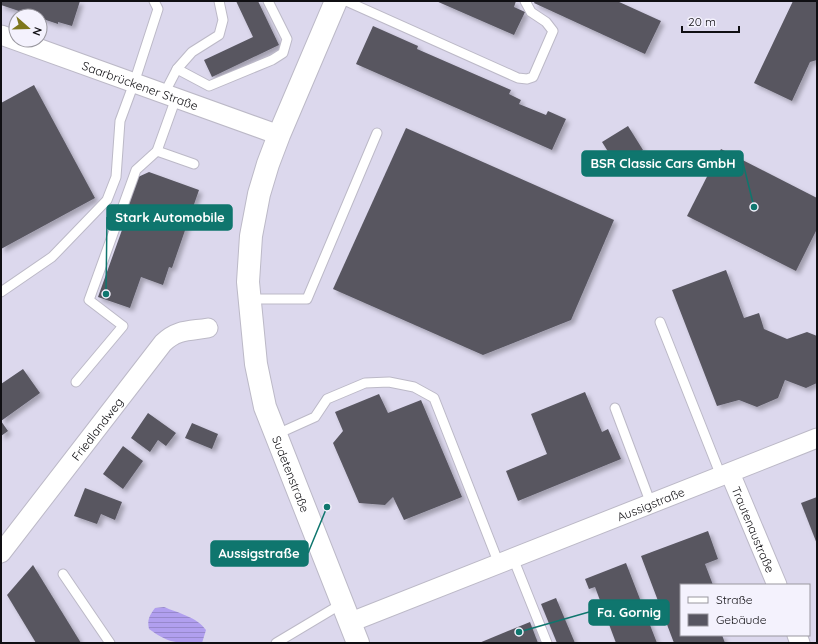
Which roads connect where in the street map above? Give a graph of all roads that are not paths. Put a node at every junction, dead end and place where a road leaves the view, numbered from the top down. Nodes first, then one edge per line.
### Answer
1 (154, 1) edge
2 (219, 1) edge
3 (268, 1) edge
4 (336, 1) edge
5 (346, 1) edge
6 (524, 1) edge
7 (1, 35) edge
8 (178, 69) junction
9 (134, 83) junction
10 (170, 96) junction
11 (377, 133) dead end
12 (279, 135) junction
13 (157, 151) junction
14 (194, 164) dead end
15 (1, 292) edge
16 (248, 300) junction
17 (660, 322) dead end
18 (208, 328) dead end
19 (76, 382) dead end
20 (614, 408) dead end
21 (275, 435) junction
22 (817, 438) edge
23 (726, 475) junction
24 (650, 504) junction
25 (1, 553) edge
26 (506, 561) junction
27 (63, 574) dead end
28 (777, 584) edge
29 (347, 613) junction
30 (110, 643) edge
31 (276, 643) edge
32 (358, 643) edge
33 (547, 643) edge

1 - 9 lane
2 - 8 lane
3 - 8 lane
4 - 12 street
5 - 6 lane
7 - 9 street, Saarbrückener Straße
8 - 10 lane
9 - 10 street, Saarbrückener Straße
9 - 15 lane
10 - 12 street, Saarbrückener Straße
10 - 13 lane
11 - 16 lane
12 - 16 street
13 - 14 lane
13 - 19 lane
16 - 21 street, Sudetenstraße
17 - 23 lane
18 - 25 street, Friedlandweg
20 - 24 lane
21 - 26 lane
21 - 29 street, Sudetenstraße
22 - 23 street, Aussigstraße
23 - 24 street, Aussigstraße
23 - 28 street, Trautenaustraße
24 - 26 street, Aussigstraße
26 - 29 street, Aussigstraße
26 - 33 lane
27 - 30 lane
29 - 31 lane
29 - 32 street, Sudetenstraße

